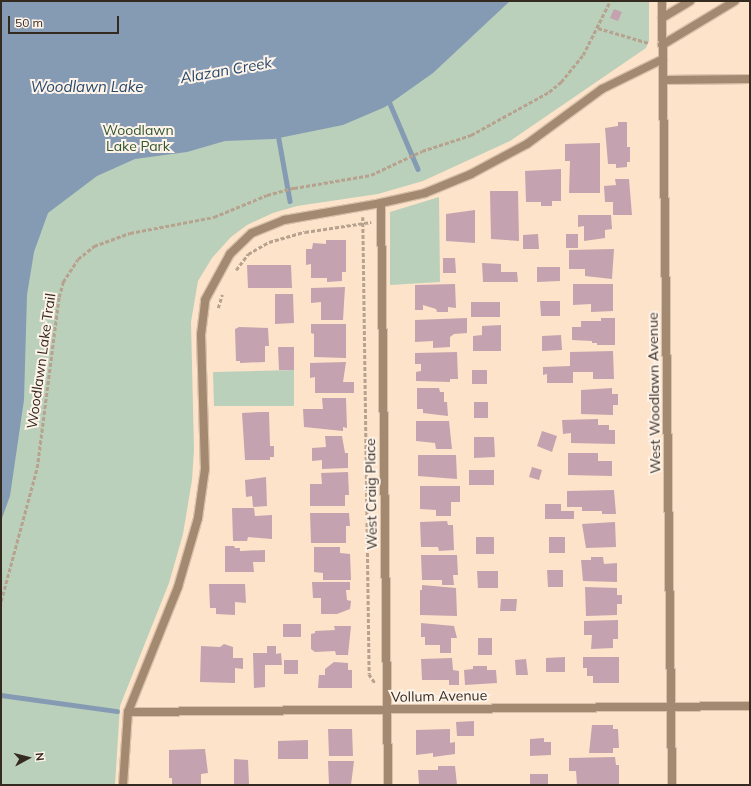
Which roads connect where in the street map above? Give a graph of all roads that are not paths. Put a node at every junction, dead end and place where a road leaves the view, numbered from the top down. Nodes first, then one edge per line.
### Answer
1 (662, 1) edge
2 (690, 1) edge
3 (735, 1) edge
4 (662, 18) junction
5 (662, 45) junction
6 (663, 59) junction
7 (750, 79) edge
8 (663, 80) junction
9 (381, 204) junction
10 (672, 706) junction
11 (750, 706) edge
12 (387, 709) junction
13 (128, 712) junction
14 (123, 785) edge
15 (388, 785) edge
16 (672, 785) edge

1 - 4 street, West Woodlawn Avenue
2 - 4 street
3 - 5 street
4 - 5 street, West Woodlawn Avenue
5 - 6 street, West Woodlawn Avenue
6 - 8 street, West Woodlawn Avenue
6 - 9 street
7 - 8 street
8 - 10 street, West Woodlawn Avenue
9 - 12 street, West Craig Place
9 - 13 street
10 - 11 street, Vollum Avenue
10 - 12 street, Vollum Avenue
10 - 16 street, West Woodlawn Avenue
12 - 13 street, Vollum Avenue
12 - 15 street, West Craig Place
13 - 14 street

